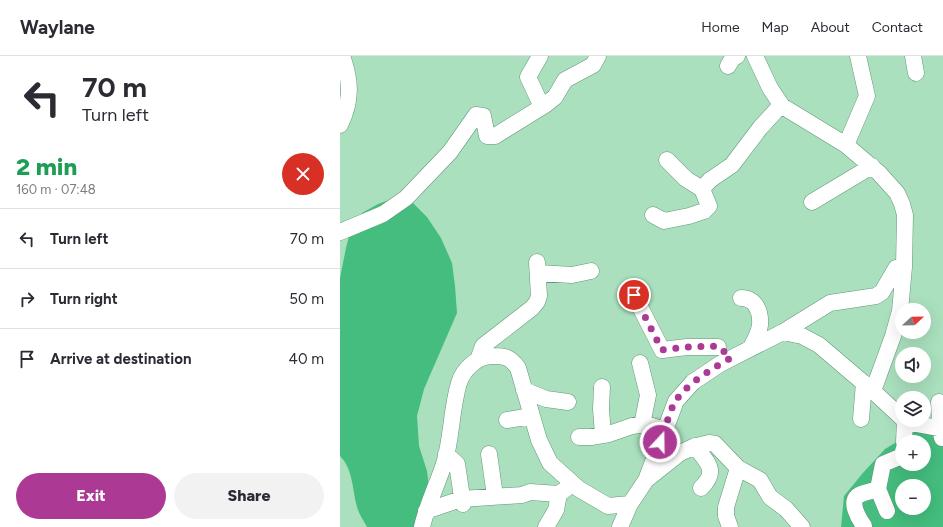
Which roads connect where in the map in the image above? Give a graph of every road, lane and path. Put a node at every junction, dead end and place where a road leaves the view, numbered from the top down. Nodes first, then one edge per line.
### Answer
1 (342, 56) edge
2 (540, 56) edge
3 (598, 56) edge
4 (756, 56) edge
5 (858, 56) edge
6 (781, 105) junction
7 (542, 107) junction
8 (340, 125) edge
9 (846, 145) junction
10 (666, 160) dead end
11 (872, 166) junction
12 (702, 189) junction
13 (812, 202) dead end
14 (657, 220) dead end
15 (340, 232) edge
16 (904, 267) junction
17 (591, 271) dead end
18 (634, 295) dead end
19 (741, 298) dead end
20 (783, 332) junction
21 (497, 335) junction
22 (750, 349) junction
23 (731, 358) junction
24 (512, 359) junction
25 (478, 360) junction
26 (640, 363) dead end
27 (602, 387) dead end
28 (869, 387) junction
29 (524, 390) junction
30 (568, 402) dead end
31 (939, 402) dead end
32 (895, 411) edge
33 (532, 416) junction
34 (861, 419) dead end
35 (508, 420) dead end
36 (642, 425) junction
37 (922, 427) edge
38 (665, 430) junction
39 (942, 433) edge
40 (603, 435) junction
41 (579, 437) dead end
42 (695, 446) junction
43 (446, 454) junction
44 (489, 454) dead end
45 (895, 459) edge
46 (738, 468) junction
47 (646, 480) junction
48 (573, 483) junction
49 (701, 488) dead end
50 (878, 489) junction
51 (559, 494) junction
52 (495, 496) junction
53 (462, 501) junction
54 (631, 507) junction
55 (426, 511) junction
56 (887, 511) dead end
57 (864, 526) edge
58 (422, 527) edge
59 (546, 527) edge
60 (620, 527) edge
61 (635, 527) edge
62 (730, 527) edge
63 (802, 527) edge

1 - 8 street
2 - 7 street
3 - 7 street
4 - 6 street
5 - 9 street
6 - 9 street
6 - 12 street
7 - 15 street
9 - 11 street
10 - 12 street
11 - 13 street
11 - 16 street
12 - 14 street
16 - 20 street
16 - 28 street
17 - 21 street
18 - 23 street
19 - 22 street
20 - 22 street
20 - 28 street
21 - 24 street
21 - 25 street
22 - 23 street
23 - 38 street
24 - 25 street
24 - 29 street
25 - 43 street
26 - 36 street
27 - 40 street
28 - 32 street
28 - 34 street
29 - 30 street
29 - 33 street
31 - 39 street
33 - 35 street
33 - 48 street
36 - 38 street
36 - 40 street
37 - 39 street
38 - 47 street
40 - 41 street
42 - 46 street
42 - 47 street
42 - 49 street
43 - 53 street
43 - 55 street
44 - 52 street
45 - 50 street
46 - 62 street
46 - 63 street
47 - 54 street
48 - 51 street
48 - 54 street
50 - 56 street
50 - 57 street
51 - 52 street
51 - 59 street
52 - 53 street
53 - 55 street
54 - 60 street
54 - 61 street
55 - 58 street

